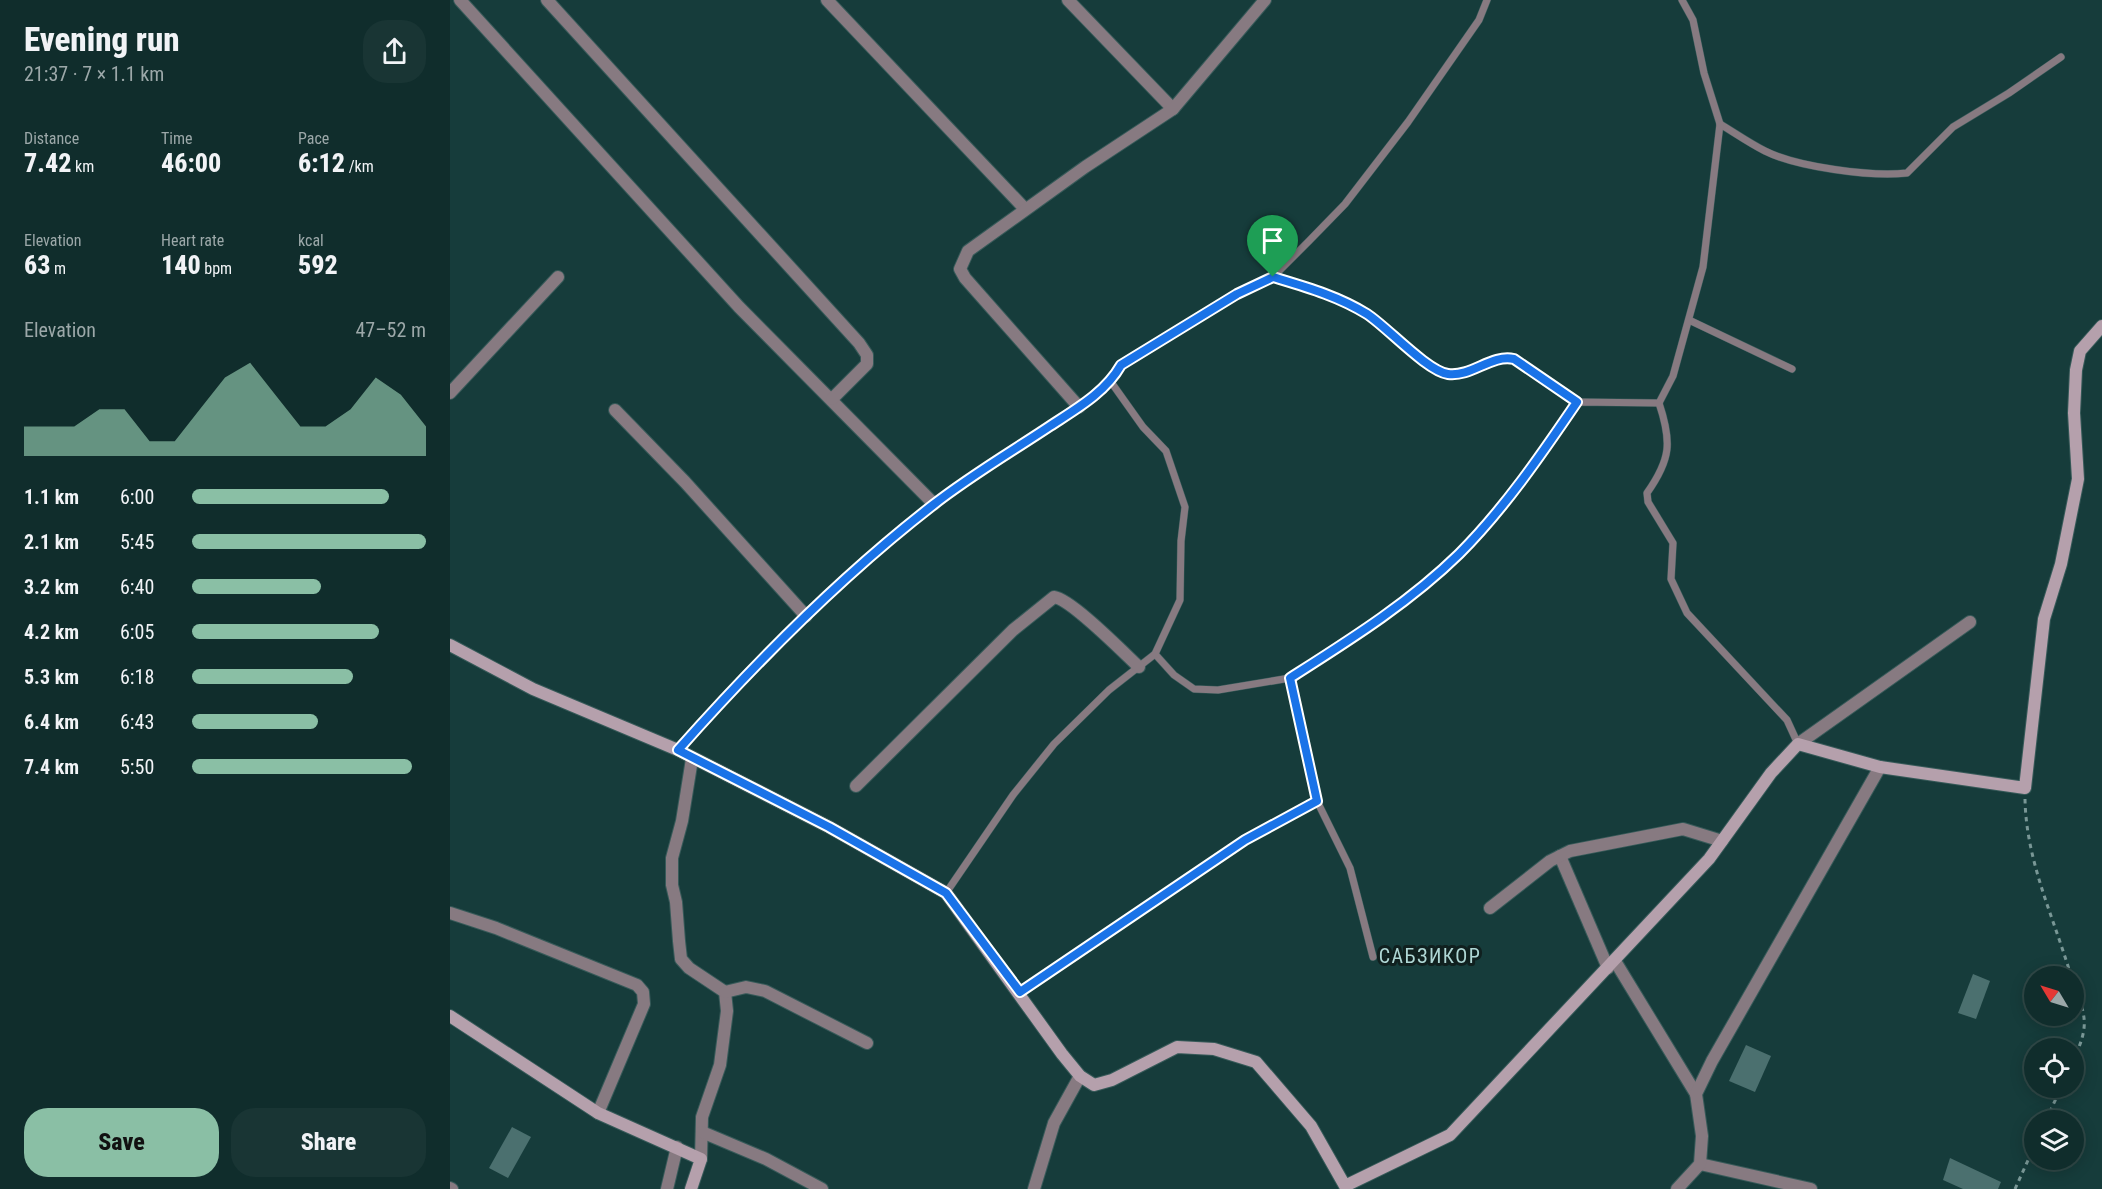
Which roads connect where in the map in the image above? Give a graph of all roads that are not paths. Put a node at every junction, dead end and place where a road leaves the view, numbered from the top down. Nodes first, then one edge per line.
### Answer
1 (460, 0) edge
2 (547, 0) edge
3 (827, 0) edge
4 (1068, 0) edge
5 (1265, 0) edge
6 (1487, 0) edge
7 (1682, 0) edge
8 (2061, 57) dead end
9 (1173, 109) junction
10 (1720, 124) junction
11 (1025, 209) junction
12 (558, 277) dead end
13 (1273, 277) junction
14 (1689, 320) junction
15 (2102, 326) edge
16 (1792, 369) dead end
17 (1111, 382) junction
18 (450, 393) edge
19 (832, 399) junction
20 (1577, 402) junction
21 (1659, 403) junction
22 (1079, 407) junction
23 (615, 410) dead end
24 (934, 504) junction
25 (806, 616) junction
26 (1970, 622) dead end
27 (450, 645) edge
28 (1155, 654) junction
29 (1139, 667) junction
30 (1290, 678) junction
31 (1798, 744) junction
32 (678, 750) junction
33 (692, 759) junction
34 (1880, 767) junction
35 (856, 786) dead end
36 (1317, 801) junction
37 (1722, 841) junction
38 (1560, 856) junction
39 (946, 893) junction
40 (1490, 908) dead end
41 (450, 913) edge
42 (1373, 957) dead end
43 (1612, 964) junction
44 (725, 992) junction
45 (1020, 992) junction
46 (450, 1016) edge
47 (867, 1043) dead end
48 (1080, 1076) junction
49 (1696, 1094) junction
50 (598, 1113) junction
51 (702, 1132) junction
52 (677, 1148) junction
53 (701, 1159) junction
54 (1700, 1164) junction
55 (1342, 1187) edge
56 (1804, 1188) edge
57 (667, 1189) edge
58 (691, 1189) edge
59 (822, 1189) edge
60 (1034, 1189) edge
61 (1677, 1189) edge

1 - 19 street
2 - 19 street
3 - 11 street
4 - 9 street
5 - 9 street
6 - 13 lane
7 - 10 lane
8 - 10 lane
9 - 11 street
10 - 14 lane
11 - 22 street
12 - 18 street
13 - 17 lane
13 - 20 lane
14 - 16 lane
14 - 21 lane
15 - 34 street
17 - 22 lane
17 - 28 lane
19 - 24 street
20 - 21 lane
20 - 30 lane
21 - 31 lane
22 - 24 lane
23 - 25 street
24 - 25 lane
25 - 32 lane
26 - 31 street
27 - 32 street
28 - 29 lane
28 - 30 lane
29 - 35 street
29 - 39 lane
30 - 36 lane
31 - 34 street
31 - 37 street
32 - 33 street
33 - 39 street
33 - 44 street
34 - 49 street
36 - 42 lane
36 - 45 lane
37 - 38 street
37 - 43 street
38 - 40 street
38 - 43 street
39 - 45 street
41 - 50 street
43 - 49 street
43 - 55 street
44 - 47 street
44 - 51 street
45 - 48 street
46 - 50 street
48 - 55 street
48 - 60 street
49 - 54 street
50 - 52 street
51 - 53 street
51 - 59 street
52 - 53 street
52 - 57 street
53 - 58 street
54 - 56 street
54 - 61 street

